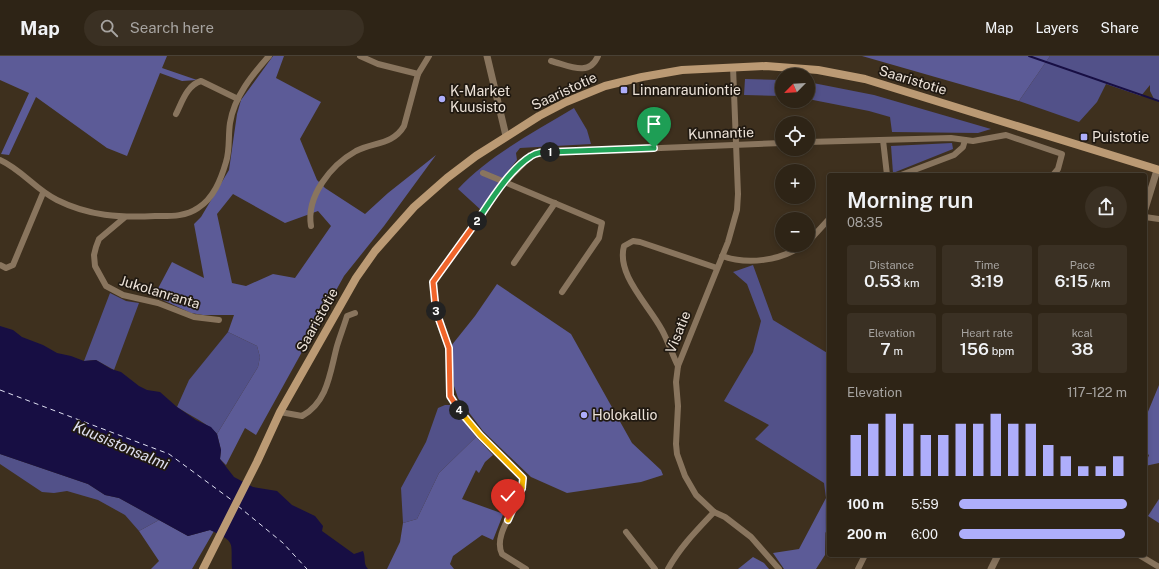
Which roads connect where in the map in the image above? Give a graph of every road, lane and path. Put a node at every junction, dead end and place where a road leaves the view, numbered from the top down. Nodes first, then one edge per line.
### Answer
1 (269, 56) edge
2 (360, 56) edge
3 (429, 56) edge
4 (486, 56) edge
5 (598, 56) edge
6 (551, 62) dead end
7 (734, 67) junction
8 (418, 74) junction
9 (238, 99) junction
10 (176, 114) dead end
11 (506, 136) junction
12 (884, 140) junction
13 (966, 140) junction
14 (815, 142) edge
15 (775, 143) edge
16 (737, 145) junction
17 (0, 160) edge
18 (1158, 170) edge
19 (483, 173) dead end
20 (886, 173) edge
21 (906, 173) edge
22 (1055, 173) edge
23 (504, 181) junction
24 (43, 193) junction
25 (555, 203) junction
26 (1147, 203) edge
27 (1147, 217) edge
28 (124, 218) junction
29 (1159, 219) edge
30 (827, 221) edge
31 (312, 226) dead end
32 (815, 234) edge
33 (790, 252) edge
34 (722, 256) junction
35 (514, 264) dead end
36 (0, 265) edge
37 (717, 268) junction
38 (562, 292) dead end
39 (355, 313) dead end
40 (219, 320) dead end
41 (678, 366) junction
42 (280, 412) junction
43 (714, 512) junction
44 (626, 532) dead end
45 (864, 557) edge
46 (997, 557) edge
47 (1143, 557) edge
48 (1159, 567) edge
49 (202, 569) edge
50 (526, 569) edge
51 (655, 569) edge
52 (668, 569) edge
53 (779, 569) edge
54 (858, 569) edge
55 (991, 569) edge

1 - 9 street
2 - 8 street
3 - 8 street
4 - 11 street
5 - 6 street
7 - 11 main road, Saaristotie
7 - 16 street, Visatie
7 - 18 main road, Saaristotie
8 - 31 street
9 - 10 street
9 - 28 street
11 - 42 main road, Saaristotie
12 - 13 street
12 - 14 street
12 - 20 street
13 - 21 street
13 - 22 street
15 - 16 street, Kunnantie
16 - 23 street, Kunnantie
16 - 34 street, Visatie
17 - 24 street
18 - 26 street
19 - 23 street
23 - 25 street
23 - 50 street, Kunnantie
24 - 28 street
24 - 36 street
25 - 35 street
25 - 38 street
27 - 29 street
28 - 40 street, Jukolanranta
30 - 32 street
33 - 34 street
34 - 37 street, Visatie
37 - 41 street, Visatie
37 - 41 street
39 - 42 street
41 - 43 street, Visatie
42 - 49 main road, Saaristotie
43 - 52 street
43 - 53 street, Visatie
44 - 51 street
45 - 54 street
46 - 55 street
47 - 48 street

